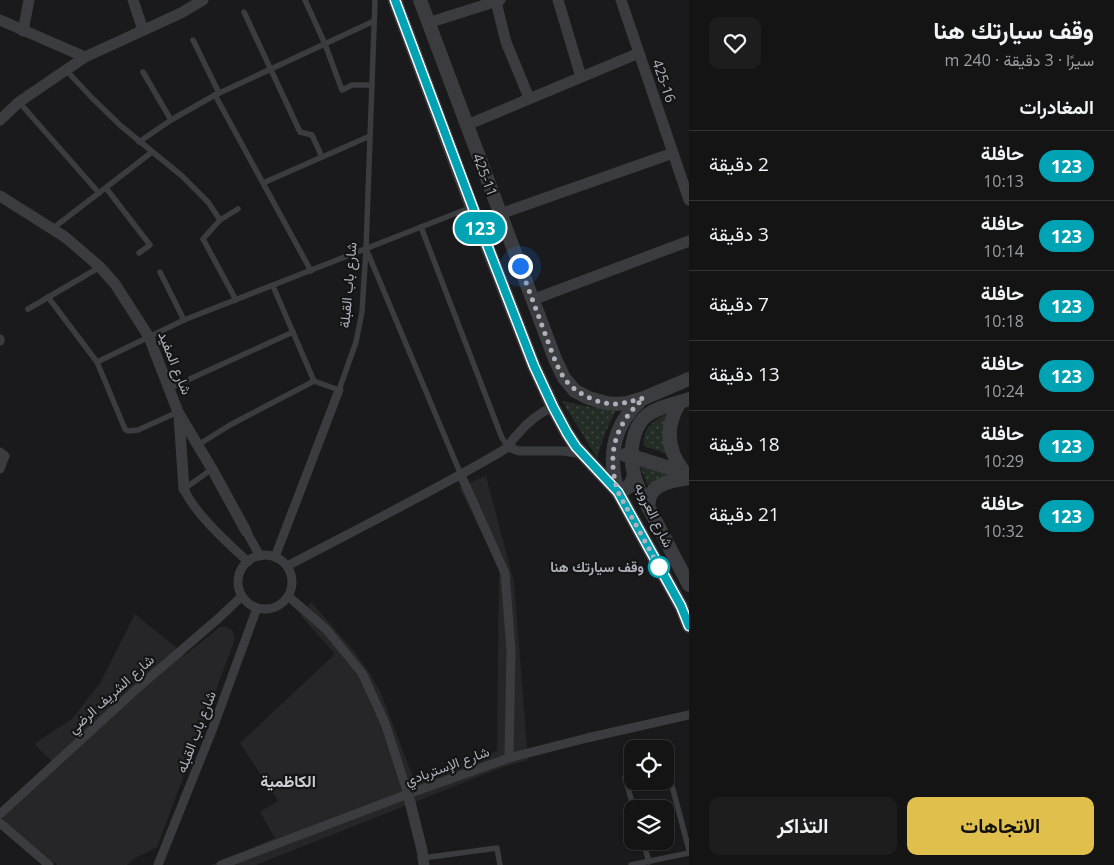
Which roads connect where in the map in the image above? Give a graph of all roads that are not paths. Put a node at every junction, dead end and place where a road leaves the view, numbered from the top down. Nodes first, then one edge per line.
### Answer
1 (29, 0) edge
2 (133, 0) edge
3 (203, 0) edge
4 (306, 0) edge
5 (375, 0) edge
6 (395, 0) edge
7 (420, 0) edge
8 (558, 0) edge
9 (621, 0) edge
10 (498, 1) edge
11 (244, 12) dead end
12 (0, 20) edge
13 (374, 20) junction
14 (428, 23) junction
15 (24, 30) junction
16 (143, 30) junction
17 (193, 40) dead end
18 (324, 44) junction
19 (639, 53) junction
20 (85, 57) junction
21 (271, 69) junction
22 (66, 70) junction
23 (143, 72) dead end
24 (581, 77) junction
25 (372, 85) junction
26 (217, 94) junction
27 (529, 98) junction
28 (19, 102) junction
29 (0, 120) edge
30 (171, 120) junction
31 (467, 125) junction
32 (370, 136) junction
33 (139, 142) junction
34 (152, 152) junction
35 (673, 153) junction
36 (322, 157) junction
37 (263, 183) junction
38 (106, 188) junction
39 (99, 193) junction
40 (0, 196) edge
41 (689, 200) edge
42 (472, 207) junction
43 (238, 209) dead end
44 (500, 214) junction
45 (220, 220) junction
46 (421, 227) junction
47 (52, 229) junction
48 (689, 241) edge
49 (366, 249) junction
50 (139, 253) dead end
51 (100, 267) junction
52 (311, 270) junction
53 (160, 272) dead end
54 (273, 286) junction
55 (48, 297) junction
56 (236, 300) junction
57 (532, 300) junction
58 (28, 309) dead end
59 (184, 320) junction
60 (293, 332) junction
61 (150, 336) junction
62 (97, 362) junction
63 (314, 380) junction
64 (689, 380) edge
65 (170, 388) junction
66 (339, 390) junction
67 (644, 398) junction
68 (685, 400) edge
69 (553, 407) junction
70 (178, 412) junction
71 (198, 445) junction
72 (508, 447) junction
73 (0, 452) edge
74 (583, 454) junction
75 (613, 454) junction
76 (632, 456) junction
77 (0, 469) edge
78 (212, 469) junction
79 (634, 474) junction
80 (462, 475) junction
81 (688, 475) edge
82 (184, 489) junction
83 (621, 497) junction
84 (645, 502) junction
85 (246, 531) joint
86 (260, 556) junction
87 (275, 557) junction
88 (248, 562) junction
89 (287, 566) junction
90 (689, 585) edge
91 (242, 596) junction
92 (289, 597) junction
93 (257, 608) junction
94 (689, 626) edge
95 (689, 715) edge
96 (509, 758) junction
97 (672, 790) edge
98 (408, 794) junction
99 (0, 814) edge
100 (0, 823) edge
101 (645, 850) edge
102 (689, 851) edge
103 (423, 861) edge
104 (648, 862) junction
105 (49, 865) edge
106 (158, 865) edge
107 (221, 865) edge
108 (500, 865) edge
109 (631, 865) edge

1 - 15 street
2 - 16 street
3 - 16 street
4 - 18 lane
5 - 13 lane, شارع باب القبلة
6 - 42 street, شارع العروبه
7 - 14 street, 425-11
8 - 24 street
9 - 19 street, 425-16
10 - 14 street
10 - 27 street
11 - 21 lane
12 - 15 street
13 - 18 lane
13 - 25 lane, شارع باب القبلة
14 - 31 street, 425-11
15 - 20 street
16 - 20 street
17 - 26 lane
18 - 21 lane
18 - 25 lane
19 - 24 street
19 - 35 street, 425-16
20 - 22 street
21 - 26 lane
21 - 36 lane
22 - 28 street
22 - 33 lane
23 - 30 lane
24 - 27 street
25 - 32 lane, شارع باب القبلة
26 - 30 lane
26 - 37 lane
27 - 31 street
28 - 29 street
28 - 39 lane
30 - 33 lane
31 - 44 street, 425-11
32 - 36 lane
32 - 49 lane, شارع باب القبلة
33 - 34 lane
34 - 38 lane
34 - 45 lane
35 - 41 street, 425-16
35 - 44 street
36 - 37 lane
37 - 52 lane
38 - 39 lane
38 - 50 lane
39 - 47 lane
40 - 47 street, شارع المفيد
42 - 46 lane
42 - 69 street, شارع العروبه
43 - 45 lane
44 - 57 street, 425-11
45 - 56 lane
46 - 49 lane
46 - 72 lane
47 - 51 street, شارع المفيد
48 - 57 street
49 - 52 lane
49 - 66 lane, شارع باب القبلة
49 - 80 lane
51 - 55 lane
51 - 61 street, شارع المفيد
52 - 54 lane
53 - 59 lane
54 - 56 lane
54 - 60 lane
55 - 58 lane
55 - 62 lane
56 - 59 lane
57 - 67 street, 425-11
59 - 61 lane
60 - 63 lane
60 - 65 lane
61 - 62 lane
61 - 65 street, شارع المفيد
62 - 70 lane
63 - 66 lane
63 - 71 lane
64 - 67 street, 425-11
65 - 70 street, شارع المفيد
66 - 87 street, شارع باب القبلة
67 - 75 street, 425-11
68 - 76 street, شارع العروبه
68 - 81 street
69 - 72 street
69 - 74 street, شارع العروبه
70 - 71 street, شارع المفيد
70 - 82 street
71 - 78 street, شارع المفيد
72 - 74 street
72 - 80 street
73 - 77 street
74 - 83 street, شارع العروبه
75 - 76 street
75 - 83 street, 425-11
76 - 79 street, شارع العروبه
76 - 81 street
78 - 82 lane
78 - 85 street, شارع المفيد
79 - 83 street
79 - 84 street, شارع العروبه
80 - 89 street
80 - 96 street
81 - 84 street
82 - 88 street
83 - 84 street
83 - 94 street, شارع العروبه
84 - 90 street, شارع العروبه
85 - 86 street, شارع المفيد
86 - 87 street
86 - 88 street
87 - 89 street
88 - 91 street
89 - 92 street
91 - 93 street
91 - 99 street, شارع الشريف الرضي
92 - 93 street
92 - 98 street
93 - 106 street, شارع باب القبله
95 - 96 street, شارع الإستربادي
96 - 98 street, شارع الإستربادي
97 - 102 lane
98 - 103 street
98 - 107 street, شارع الإستربادي
100 - 105 street
101 - 104 lane
102 - 104 lane
103 - 108 lane
104 - 109 lane

